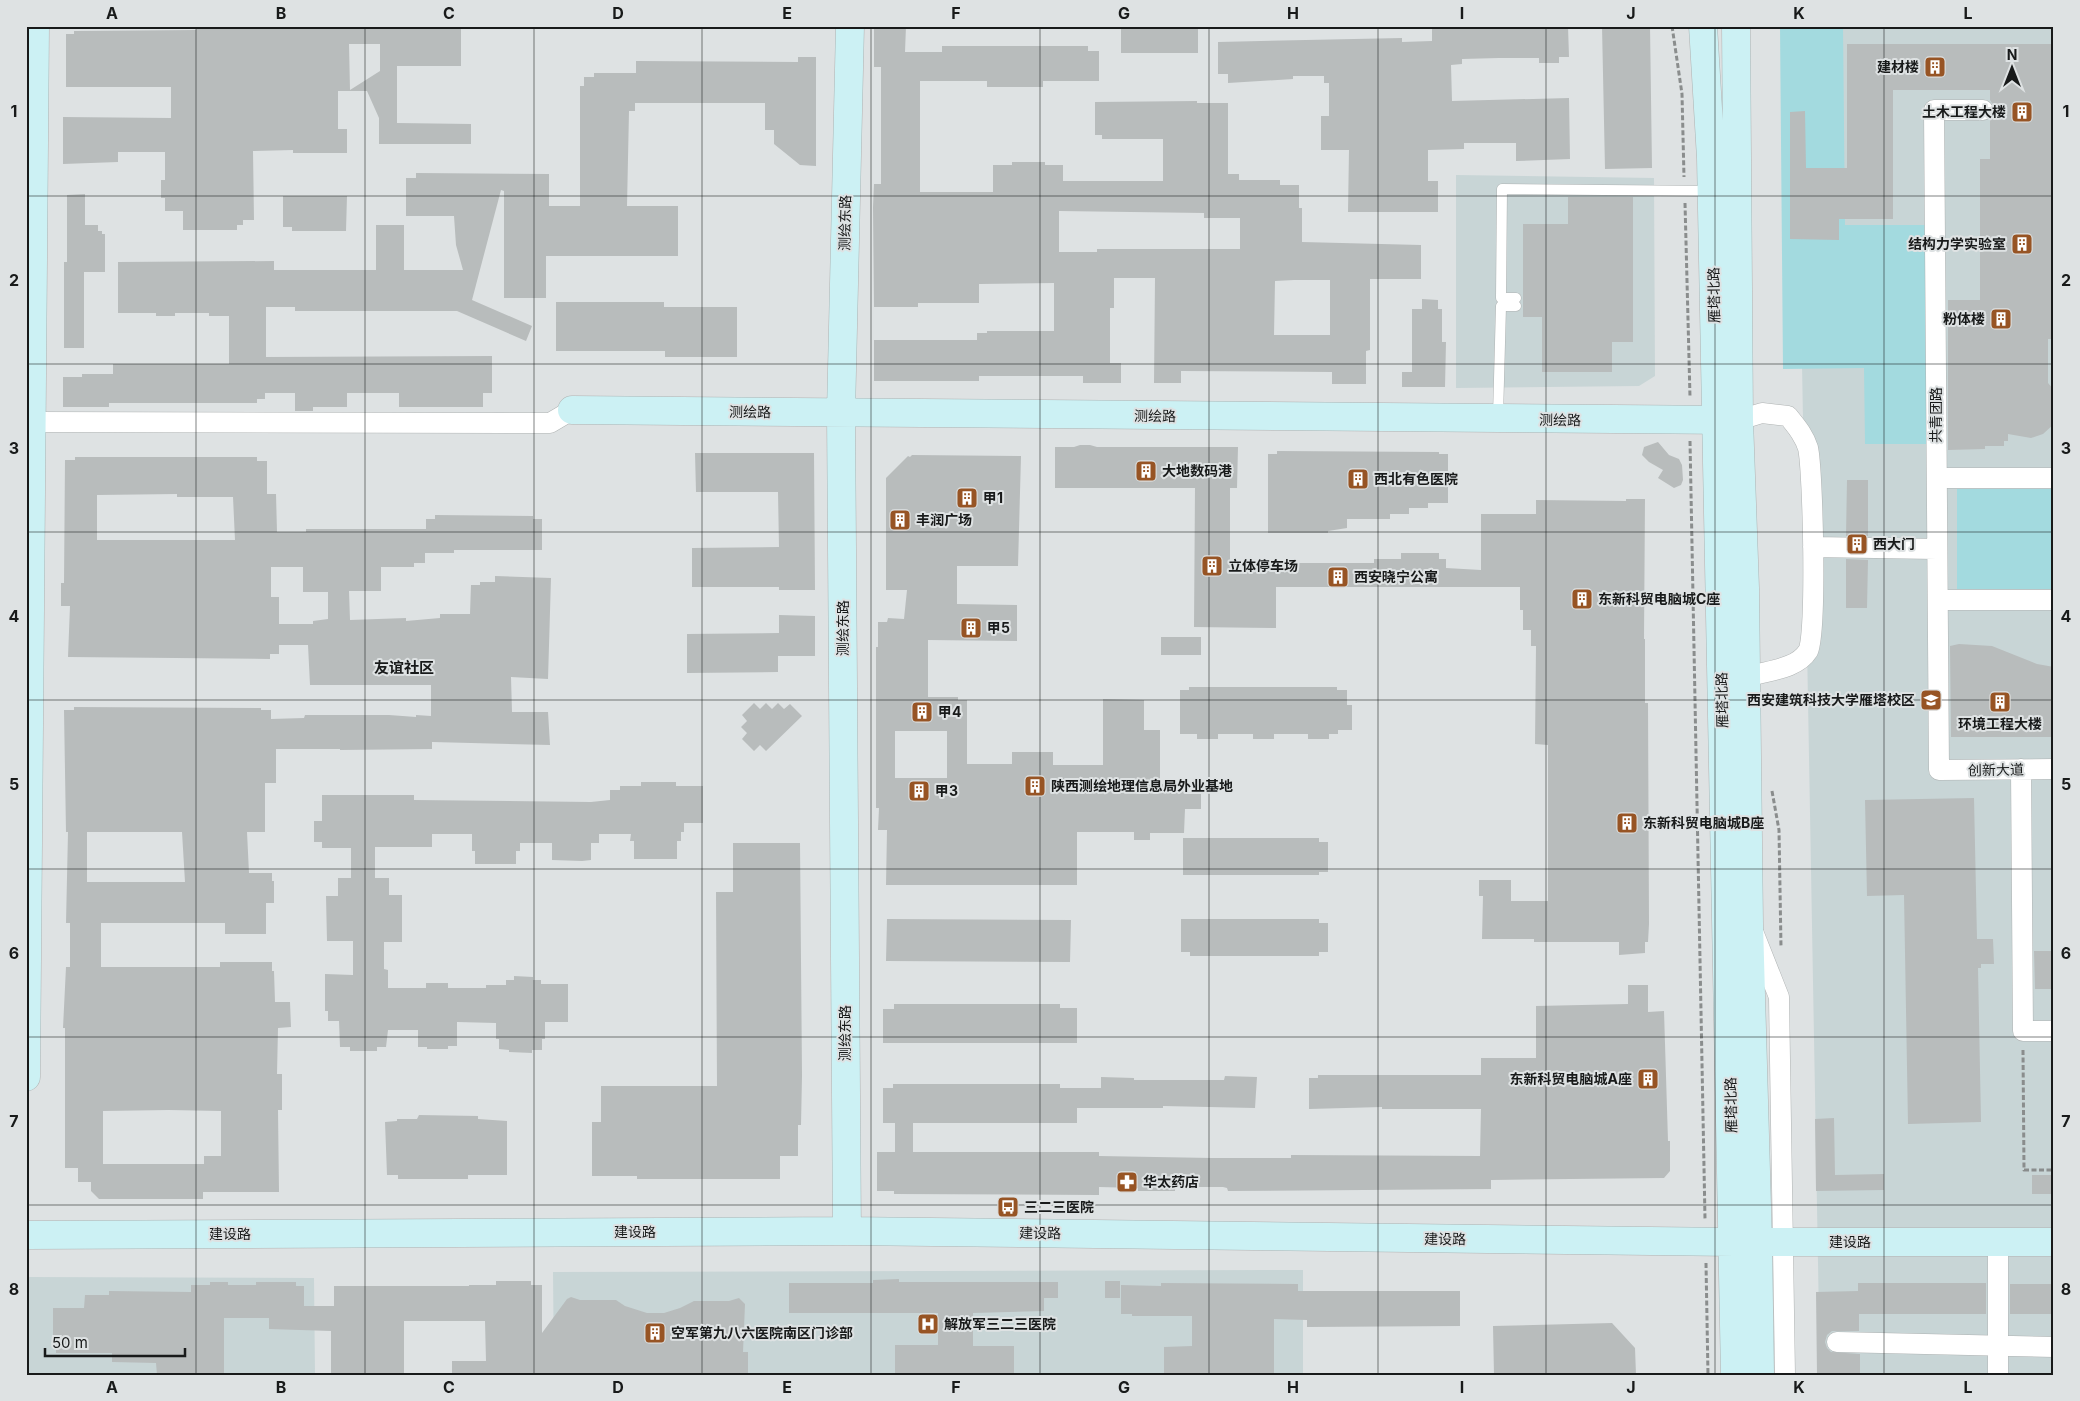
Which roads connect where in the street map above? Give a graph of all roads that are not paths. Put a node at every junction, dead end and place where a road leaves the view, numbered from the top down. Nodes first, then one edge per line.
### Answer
1 (35, 26) edge
2 (850, 26) edge
3 (1703, 26) edge
4 (1736, 26) edge
5 (1983, 110) dead end
6 (1712, 191) junction
7 (572, 410) joint
8 (841, 413) junction
9 (1498, 419) junction
10 (1715, 421) junction
11 (32, 422) junction
12 (1937, 478) junction
13 (2054, 478) edge
14 (1813, 547) junction
15 (1937, 549) junction
16 (1938, 600) junction
17 (2054, 600) edge
18 (1747, 677) junction
19 (2020, 769) junction
20 (2054, 769) edge
21 (1939, 770) joint
22 (2054, 1032) edge
23 (26, 1077) edge
24 (847, 1231) junction
25 (26, 1235) edge
26 (1759, 1242) junction
27 (1998, 1242) junction
28 (2054, 1242) edge
29 (1837, 1342) dead end
30 (1998, 1346) junction
31 (2054, 1347) edge
32 (1735, 1375) edge
33 (1760, 1375) edge
34 (1785, 1375) edge
35 (1998, 1375) edge

1 - 11 street
2 - 8 street, 测绘东路
3 - 6 street, 雁塔北路
4 - 10 street, 雁塔北路
5 - 12 street, 共青团路
6 - 9 lane
6 - 10 street, 雁塔北路
7 - 8 street, 测绘路
7 - 11 street
8 - 9 street, 测绘路
8 - 24 street, 测绘东路
9 - 10 street, 测绘路
10 - 14 street
10 - 18 street, 雁塔北路
10 - 26 street, 雁塔北路
11 - 23 street
12 - 13 street
12 - 15 street, 共青团路
14 - 15 street
14 - 18 street
15 - 16 street, 共青团路
16 - 17 street
16 - 21 street, 共青团路
18 - 26 street, 雁塔北路
19 - 20 street, 创新大道
19 - 21 street, 创新大道
19 - 22 street
24 - 25 street, 建设路
24 - 26 street, 建设路
26 - 27 street, 建设路
26 - 32 street, 雁塔北路
26 - 33 street, 雁塔北路
26 - 34 street
27 - 28 street, 建设路
27 - 30 street
29 - 30 street
30 - 31 street
30 - 35 street

